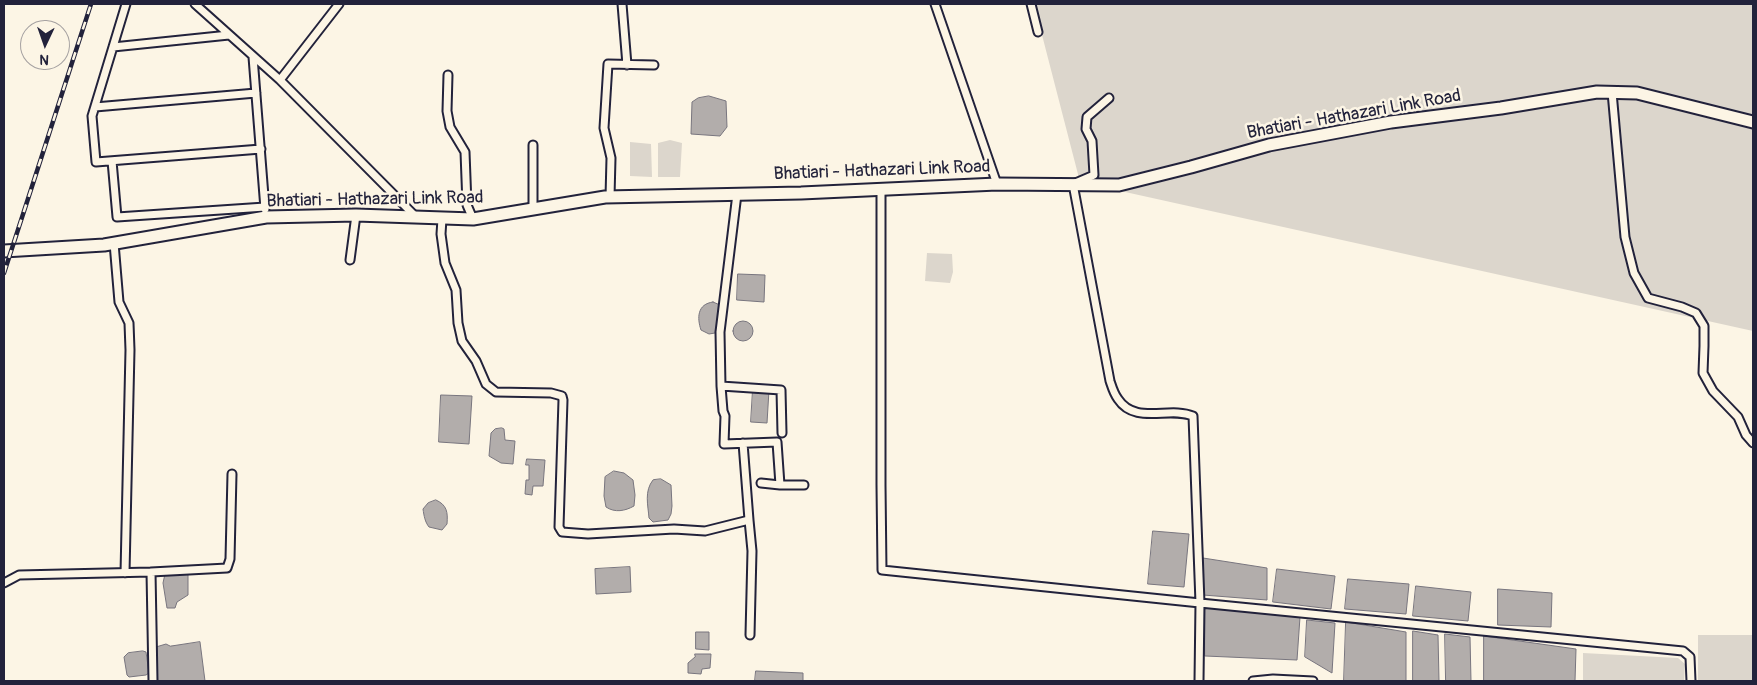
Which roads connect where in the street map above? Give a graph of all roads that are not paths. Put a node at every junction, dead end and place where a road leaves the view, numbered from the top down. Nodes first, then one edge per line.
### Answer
1 (126, 4) edge
2 (195, 4) edge
3 (339, 4) edge
4 (622, 4) edge
5 (935, 4) edge
6 (1032, 4) edge
7 (1038, 32) dead end
8 (230, 35) junction
9 (113, 47) junction
10 (254, 57) junction
11 (627, 65) junction
12 (654, 65) dead end
13 (448, 75) dead end
14 (280, 80) junction
15 (1612, 92) junction
16 (256, 93) junction
17 (1109, 98) dead end
18 (95, 107) junction
19 (1753, 122) edge
20 (533, 145) dead end
21 (261, 149) junction
22 (112, 161) junction
23 (997, 184) junction
24 (1073, 184) junction
25 (881, 189) junction
26 (737, 194) junction
27 (610, 197) junction
28 (533, 209) junction
29 (265, 212) junction
30 (356, 216) junction
31 (416, 218) junction
32 (442, 219) junction
33 (472, 219) junction
34 (114, 243) junction
35 (4, 251) edge
36 (350, 260) dead end
37 (721, 386) junction
38 (782, 433) dead end
39 (743, 443) junction
40 (1753, 443) edge
41 (232, 474) dead end
42 (760, 483) dead end
43 (780, 484) junction
44 (804, 485) dead end
45 (750, 520) junction
46 (152, 572) junction
47 (125, 573) junction
48 (4, 583) edge
49 (1200, 603) junction
50 (750, 635) dead end
51 (153, 681) edge
52 (1199, 681) edge
53 (1253, 681) edge
54 (1313, 681) edge
55 (1691, 681) edge

1 - 9 street
2 - 8 street
3 - 14 street
4 - 11 street
5 - 23 street
6 - 7 street
8 - 9 street
8 - 10 street
9 - 18 street
10 - 14 street
10 - 16 street
11 - 12 street
11 - 27 street
13 - 33 street
14 - 31 street
15 - 19 main road, Bhatiari - Hathazari Link Road
15 - 24 main road, Bhatiari - Hathazari Link Road
15 - 40 street
16 - 18 street
16 - 21 street
17 - 24 street
18 - 22 street
20 - 28 street
21 - 22 street
21 - 29 street
22 - 29 street
23 - 24 main road, Bhatiari - Hathazari Link Road
23 - 25 main road, Bhatiari - Hathazari Link Road
24 - 49 street
25 - 26 main road, Bhatiari - Hathazari Link Road
25 - 49 street
26 - 27 main road, Bhatiari - Hathazari Link Road
26 - 37 street
27 - 28 main road, Bhatiari - Hathazari Link Road
28 - 33 main road, Bhatiari - Hathazari Link Road
29 - 30 main road, Bhatiari - Hathazari Link Road
29 - 34 main road, Bhatiari - Hathazari Link Road
30 - 31 main road, Bhatiari - Hathazari Link Road
30 - 36 street
31 - 32 main road, Bhatiari - Hathazari Link Road
32 - 33 main road, Bhatiari - Hathazari Link Road
32 - 45 street
34 - 35 main road, Bhatiari - Hathazari Link Road
34 - 47 street
37 - 38 street
37 - 39 street
39 - 43 street
39 - 45 street
41 - 46 street
42 - 43 street
43 - 44 street
45 - 50 street
46 - 47 street
46 - 51 street
47 - 48 street
49 - 52 street
49 - 55 street
53 - 54 street

